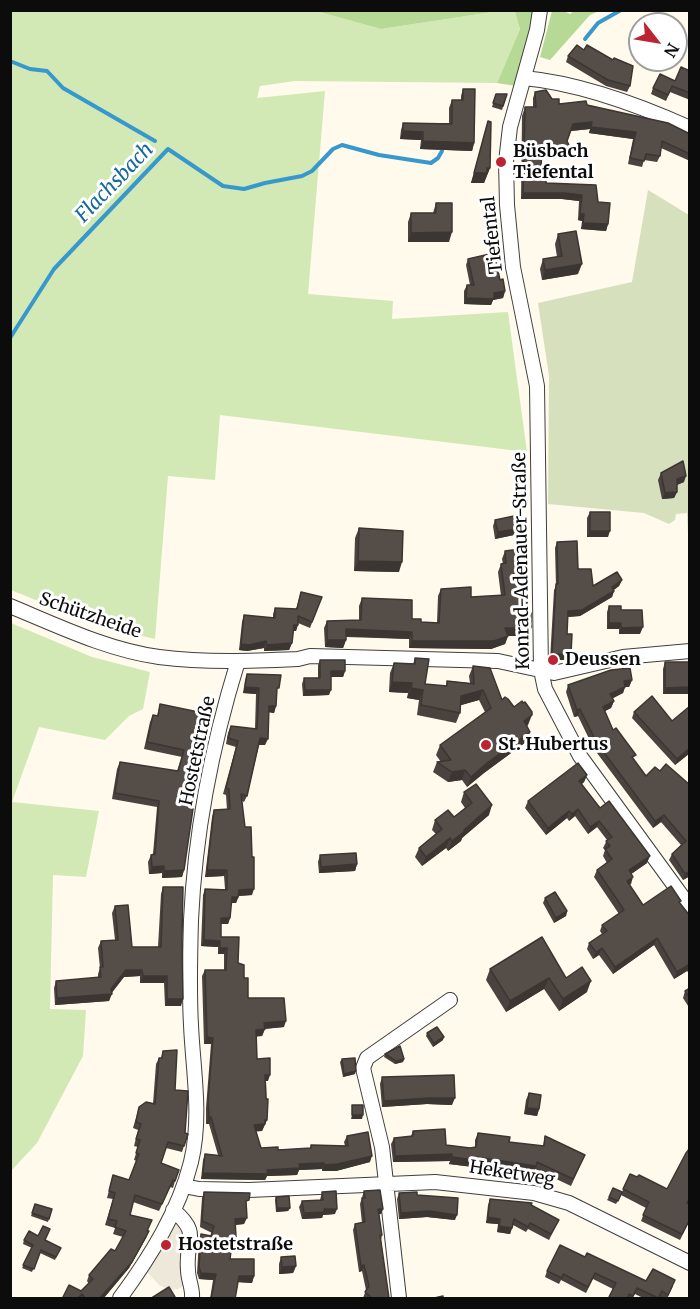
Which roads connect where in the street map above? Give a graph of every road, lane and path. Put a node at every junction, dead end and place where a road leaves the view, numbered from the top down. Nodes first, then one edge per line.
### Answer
1 (540, 10) edge
2 (524, 78) junction
3 (690, 128) edge
4 (537, 386) joint
5 (10, 606) edge
6 (690, 651) edge
7 (238, 661) junction
8 (541, 670) junction
9 (690, 907) edge
10 (450, 1000) dead end
11 (386, 1183) junction
12 (184, 1186) junction
13 (173, 1209) junction
14 (690, 1263) edge
15 (120, 1299) edge
16 (192, 1299) edge
17 (399, 1299) edge

1 - 2 street, Tiefental
2 - 3 street
2 - 4 street, Tiefental
4 - 8 street, Konrad-Adenauer-Straße
5 - 7 street, Schützheide
6 - 8 street
7 - 8 street
7 - 12 street, Hostetstraße
8 - 9 street, Konrad-Adenauer-Straße
10 - 11 street
11 - 12 street, Heketweg
11 - 14 street, Heketweg
11 - 17 street
12 - 13 street, Hostetstraße
13 - 15 street, Hostetstraße
13 - 16 street

